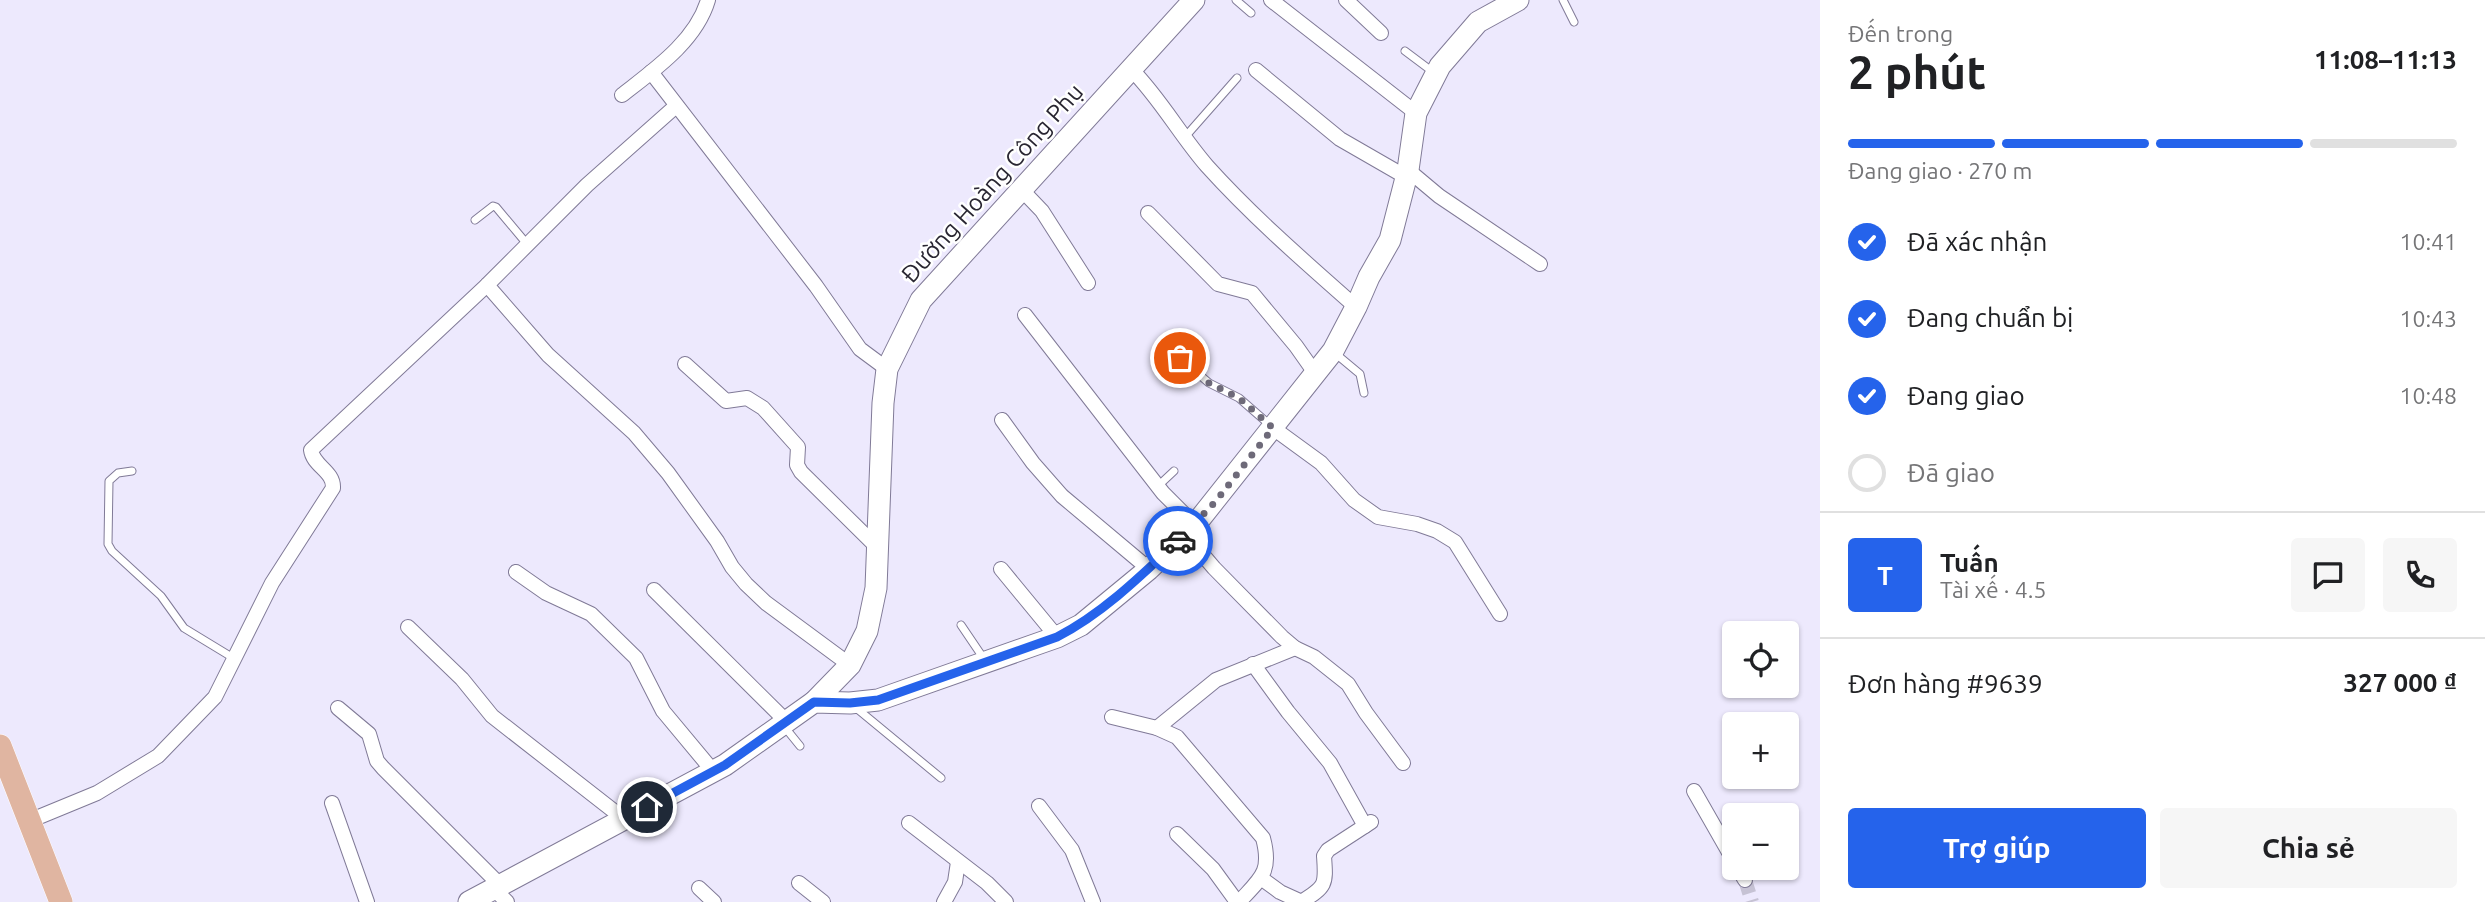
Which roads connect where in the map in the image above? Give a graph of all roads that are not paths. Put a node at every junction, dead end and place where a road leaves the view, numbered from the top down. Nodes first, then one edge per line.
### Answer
1 (708, 0) edge
2 (1194, 0) edge
3 (1236, 0) edge
4 (1271, 0) edge
5 (1346, 0) edge
6 (1518, 0) edge
7 (1563, 0) edge
8 (1251, 13) dead end
9 (1574, 22) dead end
10 (1381, 33) dead end
11 (1405, 51) dead end
12 (1130, 69) junction
13 (1256, 70) dead end
14 (651, 72) junction
15 (1436, 74) junction
16 (1237, 78) dead end
17 (622, 95) dead end
18 (676, 106) junction
19 (1416, 113) junction
20 (1185, 137) junction
21 (1407, 174) junction
22 (1020, 188) junction
23 (1149, 213) dead end
24 (475, 220) dead end
25 (527, 245) junction
26 (1540, 264) dead end
27 (1088, 283) dead end
28 (487, 285) junction
29 (1356, 307) junction
30 (1025, 315) dead end
31 (1166, 346) dead end
32 (1333, 351) junction
33 (685, 364) dead end
34 (887, 369) junction
35 (1315, 373) junction
36 (1364, 393) dead end
37 (1002, 420) dead end
38 (1273, 428) junction
39 (132, 471) dead end
40 (1174, 471) dead end
41 (1158, 486) junction
42 (1190, 529) junction
43 (877, 547) junction
44 (1001, 569) dead end
45 (1149, 569) junction
46 (516, 572) dead end
47 (654, 590) dead end
48 (1500, 614) dead end
49 (961, 625) dead end
50 (408, 627) dead end
51 (1057, 637) junction
52 (1295, 648) junction
53 (235, 660) junction
54 (986, 662) junction
55 (1253, 664) junction
56 (850, 665) junction
57 (814, 702) junction
58 (850, 703) junction
59 (338, 708) dead end
60 (1112, 718) dead end
61 (785, 723) junction
62 (1157, 728) junction
63 (0, 746) edge
64 (800, 746) dead end
65 (1403, 763) dead end
66 (713, 771) junction
67 (941, 778) dead end
68 (1694, 791) dead end
69 (332, 803) dead end
70 (1039, 806) dead end
71 (624, 819) junction
72 (29, 821) junction
73 (909, 823) dead end
74 (1177, 834) dead end
75 (1722, 840) edge
76 (958, 862) junction
77 (1261, 878) junction
78 (800, 883) dead end
79 (699, 888) dead end
80 (500, 892) edge
81 (61, 902) edge
82 (367, 902) edge
83 (469, 902) edge
84 (714, 902) edge
85 (822, 902) edge
86 (944, 902) edge
87 (1006, 902) edge
88 (1093, 902) edge
89 (1238, 902) edge
90 (1301, 902) edge

1 - 14 street
2 - 12 street, Đường Hoàng Công Phụ
3 - 8 lane
4 - 19 street
5 - 10 street
6 - 15 street
7 - 9 lane
11 - 15 lane
12 - 20 street
12 - 22 street, Đường Hoàng Công Phụ
13 - 21 street
14 - 17 street
14 - 18 street
15 - 19 street
16 - 20 lane
18 - 25 street
18 - 34 street
19 - 21 street
20 - 29 street
21 - 26 street
21 - 29 street
22 - 27 street
22 - 34 street, Đường Hoàng Công Phụ
23 - 35 street
24 - 25 lane
25 - 28 street
28 - 53 street
28 - 56 street
29 - 32 street
30 - 41 street
31 - 38 lane
32 - 35 street
32 - 36 lane
33 - 43 street
34 - 43 street, Đường Hoàng Công Phụ
35 - 38 street
37 - 45 street
38 - 42 street
38 - 48 street
39 - 53 lane
40 - 41 lane
41 - 42 street
42 - 45 street
42 - 52 street
43 - 56 street, Đường Hoàng Công Phụ
44 - 51 street
45 - 51 street
46 - 66 street
47 - 61 street
49 - 54 lane
50 - 71 street
51 - 54 street
52 - 55 street
52 - 65 street
53 - 72 street
54 - 58 street
55 - 62 street
55 - 90 street
56 - 57 street, Đường Hoàng Công Phụ
57 - 58 street
57 - 61 street, Đường Hoàng Công Phụ
58 - 67 lane
59 - 80 street
60 - 62 street
61 - 64 lane
61 - 66 street, Đường Hoàng Công Phụ
62 - 77 street
63 - 72 main road
66 - 71 street, Đường Hoàng Công Phụ
68 - 75 street
69 - 82 street
70 - 88 street
71 - 80 street, Đường Hoàng Công Phụ
72 - 81 main road
73 - 76 street
74 - 89 street
76 - 86 street
76 - 87 street
77 - 89 street
77 - 90 street
78 - 85 street
79 - 84 street
80 - 83 street, Đường Hoàng Công Phụ

